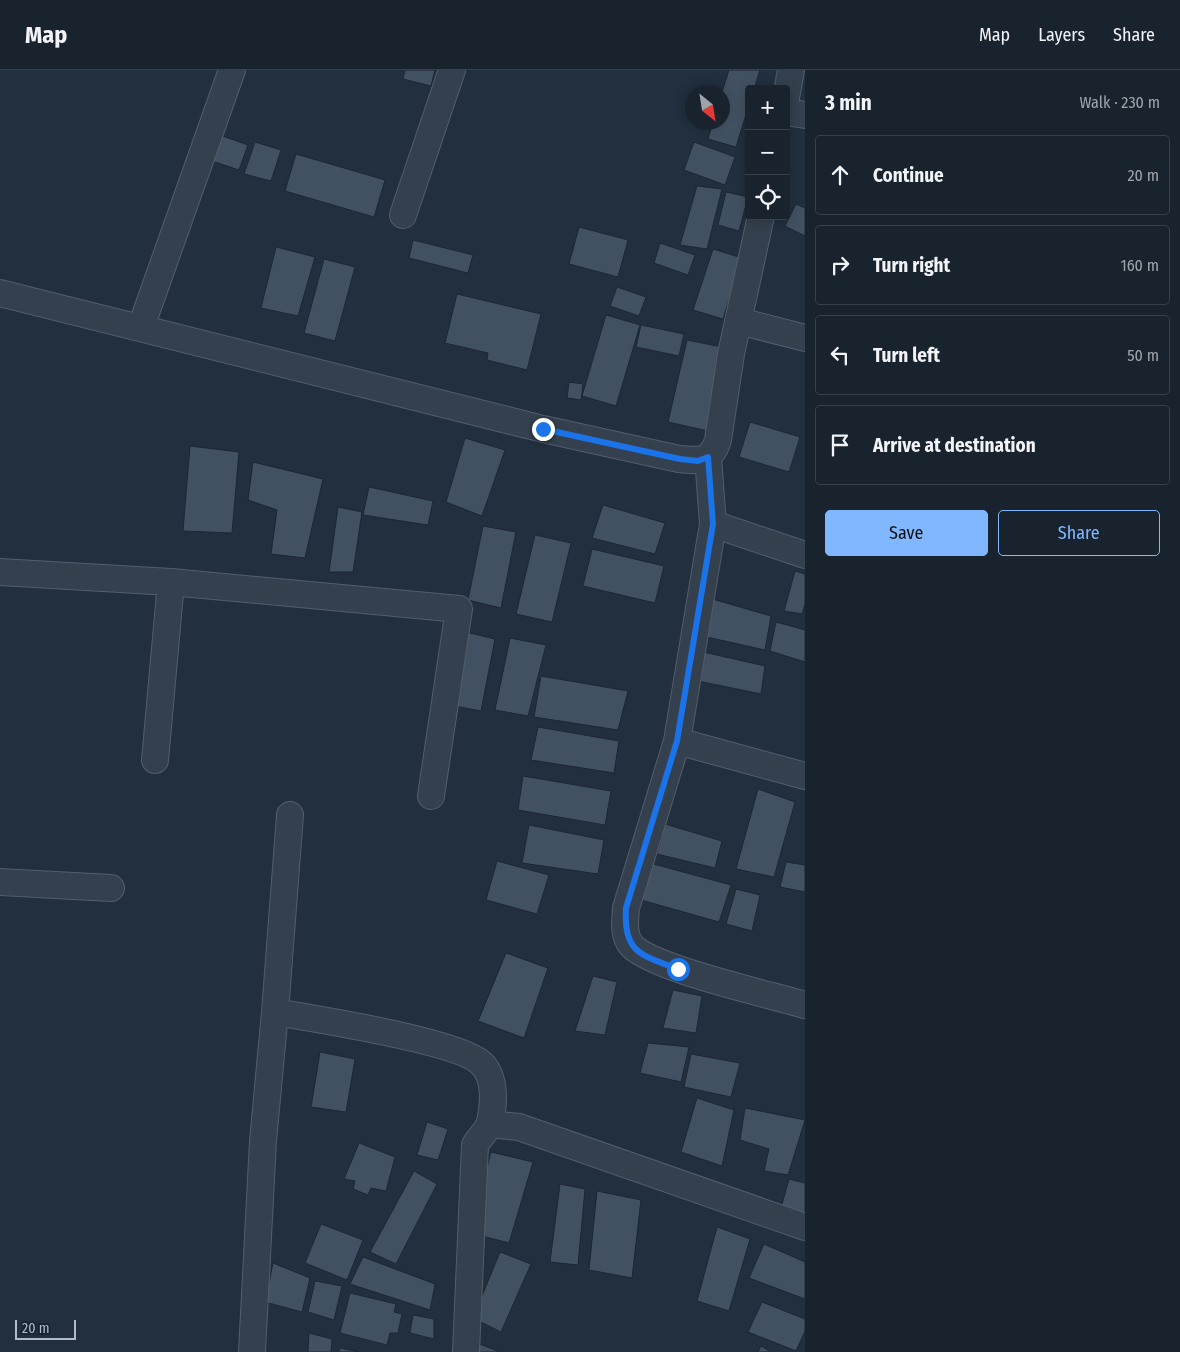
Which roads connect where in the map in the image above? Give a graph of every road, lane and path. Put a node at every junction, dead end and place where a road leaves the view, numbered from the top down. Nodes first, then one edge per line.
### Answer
1 (232, 70) edge
2 (452, 70) edge
3 (791, 70) edge
4 (788, 85) edge
5 (790, 113) edge
6 (805, 115) edge
7 (403, 215) dead end
8 (760, 220) edge
9 (0, 293) edge
10 (739, 321) junction
11 (141, 327) junction
12 (805, 338) edge
13 (708, 457) junction
14 (713, 524) junction
15 (805, 555) edge
16 (0, 572) edge
17 (171, 582) junction
18 (677, 741) junction
19 (155, 760) dead end
20 (805, 776) edge
21 (430, 796) dead end
22 (290, 816) dead end
23 (0, 882) edge
24 (111, 888) dead end
25 (805, 1005) edge
26 (275, 1012) junction
27 (489, 1124) junction
28 (805, 1227) edge
29 (252, 1352) edge
30 (466, 1352) edge

1 - 11 street
2 - 7 street
3 - 4 street
5 - 6 street
8 - 10 street
9 - 11 street
10 - 12 street
10 - 13 street
11 - 13 street
13 - 14 street
14 - 15 street
14 - 18 street
16 - 17 street
17 - 19 street
17 - 21 street
18 - 20 street
18 - 25 street
22 - 26 street
23 - 24 street
26 - 27 street
26 - 29 street
27 - 28 street
27 - 30 street

